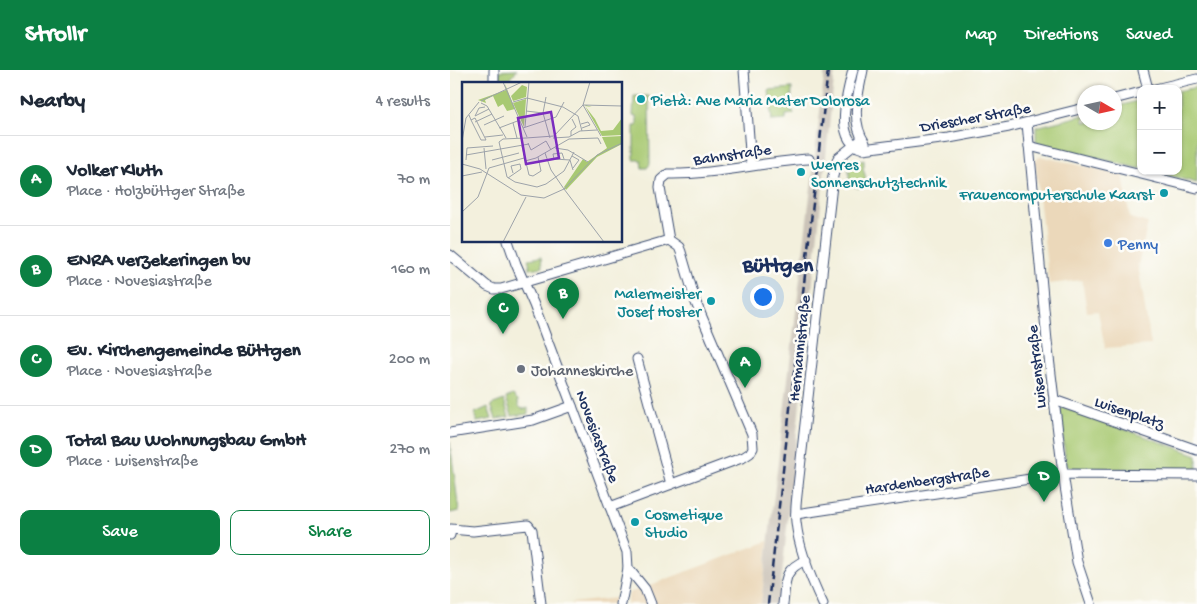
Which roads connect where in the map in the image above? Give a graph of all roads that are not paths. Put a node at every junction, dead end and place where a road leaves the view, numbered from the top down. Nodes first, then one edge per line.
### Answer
1 (744, 70) edge
2 (853, 70) edge
3 (863, 70) edge
4 (1143, 70) edge
5 (1197, 79) edge
6 (1147, 85) edge
7 (1172, 85) edge
8 (1137, 93) edge
9 (1122, 97) edge
10 (1077, 110) edge
11 (1028, 123) junction
12 (862, 139) junction
13 (854, 145) junction
14 (1029, 146) junction
15 (870, 149) junction
16 (809, 159) dead end
17 (751, 165) junction
18 (1197, 188) edge
19 (669, 240) junction
20 (508, 242) edge
21 (450, 255) edge
22 (524, 282) junction
23 (637, 359) dead end
24 (1054, 400) junction
25 (572, 406) junction
26 (450, 433) edge
27 (1197, 450) edge
28 (1063, 474) junction
29 (1197, 475) edge
30 (671, 484) junction
31 (610, 507) junction
32 (796, 514) junction
33 (450, 532) edge
34 (806, 560) junction
35 (628, 568) junction
36 (542, 604) edge
37 (621, 604) edge
38 (651, 604) edge
39 (784, 604) edge
40 (823, 604) edge
41 (1091, 604) edge

1 - 17 street
2 - 13 street
3 - 12 street
4 - 6 street
5 - 7 street
8 - 9 street
10 - 11 street, Driescher Straße
11 - 14 street, Luisenstraße
11 - 15 street, Driescher Straße
12 - 13 street, Hermannistraße
12 - 15 street
13 - 15 street
13 - 32 street, Hermannistraße
14 - 18 street
14 - 24 street, Luisenstraße
16 - 17 street, Bahnstraße
17 - 19 street, Bahnstraße
19 - 22 street
19 - 30 street
20 - 22 street, Novesiastraße
21 - 22 street
22 - 25 street, Novesiastraße
23 - 30 street
24 - 27 street, Luisenplatz
24 - 28 street, Luisenstraße
25 - 26 street
25 - 31 street, Novesiastraße
28 - 29 street
28 - 32 street, Hardenbergstraße
28 - 41 street, Luisenstraße
30 - 31 street
31 - 35 street, Novesiastraße
32 - 34 street, Hermannistraße
33 - 36 street
34 - 39 street
34 - 40 street, Hermannistraße
35 - 37 street, Novesiastraße
35 - 38 street

